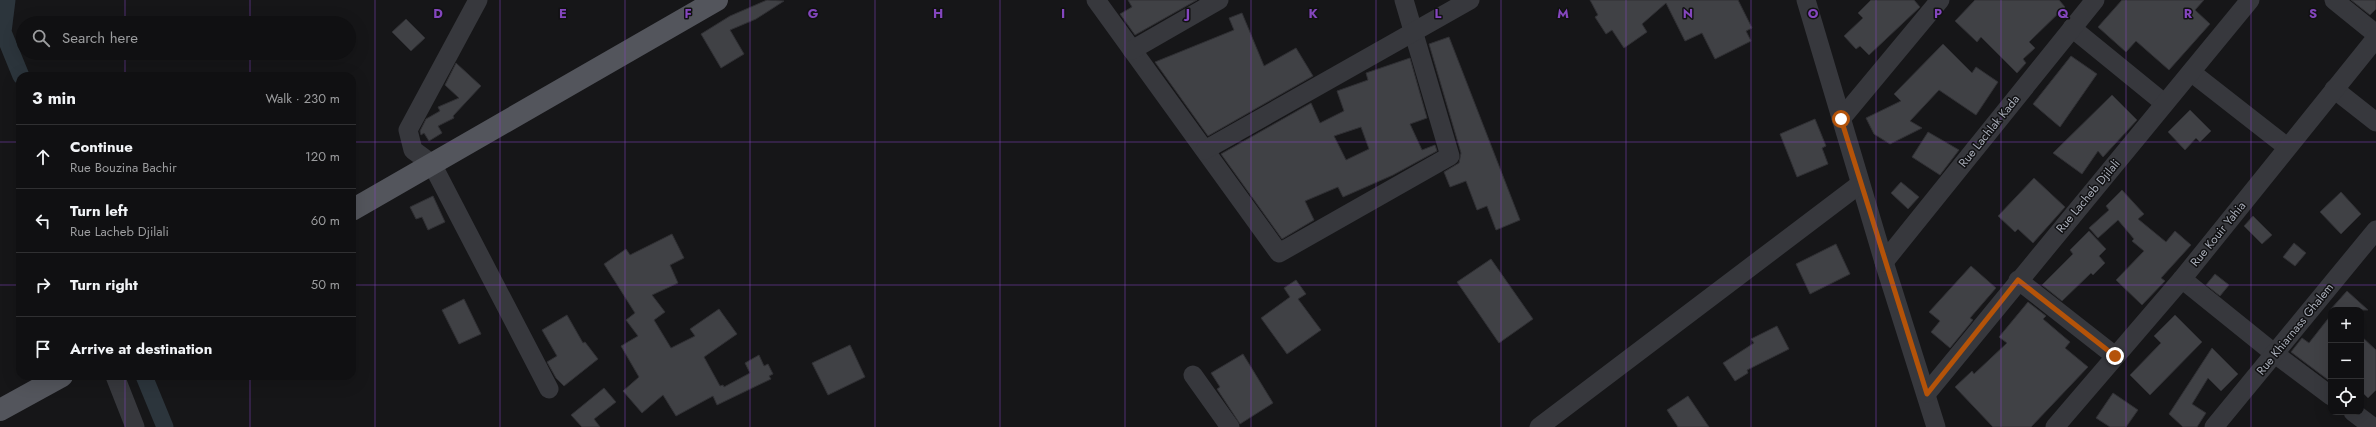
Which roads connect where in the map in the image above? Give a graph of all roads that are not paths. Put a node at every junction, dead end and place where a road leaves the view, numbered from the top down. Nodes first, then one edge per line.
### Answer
1 (478, 0) edge
2 (717, 0) edge
3 (1096, 0) edge
4 (1219, 0) edge
5 (1404, 0) edge
6 (1470, 0) edge
7 (1806, 0) edge
8 (1940, 0) edge
9 (2095, 0) edge
10 (2250, 0) edge
11 (2334, 0) edge
12 (2072, 28) junction
13 (1413, 32) junction
14 (2376, 34) edge
15 (2376, 38) edge
16 (1132, 50) junction
17 (2191, 72) junction
18 (2334, 89) junction
19 (2164, 103) junction
20 (1841, 119) junction
21 (2376, 122) edge
22 (2287, 147) junction
23 (1205, 150) junction
24 (432, 164) junction
25 (1860, 184) junction
26 (356, 208) edge
27 (2376, 230) edge
28 (1884, 262) junction
29 (2182, 279) junction
30 (2018, 280) junction
31 (2274, 354) junction
32 (2115, 356) junction
33 (1193, 375) dead end
34 (55, 380) edge
35 (117, 380) edge
36 (549, 389) dead end
37 (1927, 394) junction
38 (2328, 394) edge
39 (0, 410) edge
40 (2357, 415) edge
41 (135, 427) edge
42 (1230, 427) edge
43 (1539, 427) edge
44 (1936, 427) edge
45 (2055, 427) edge
46 (2214, 427) edge
47 (2373, 427) edge

1 - 24 street
2 - 24 main road
3 - 16 street
4 - 16 street
5 - 13 street
6 - 13 street
7 - 20 street
8 - 20 street
9 - 12 street, Rue Lachlak Kada
10 - 17 street, Rue Lacheb Djilali
11 - 14 street
12 - 19 street
12 - 28 street, Rue Lachlak Kada
13 - 23 street
13 - 23 street
15 - 18 street, Rue Kouir Yahia
16 - 23 street
17 - 19 street, Rue Lacheb Djilali
17 - 22 street
18 - 21 street
18 - 22 street, Rue Kouir Yahia
19 - 30 street, Rue Lacheb Djilali
20 - 25 street
22 - 29 street, Rue Kouir Yahia
24 - 26 main road
24 - 36 street
25 - 28 street
25 - 43 street
27 - 31 street, Rue Khiarnass Ghalem
28 - 37 street
29 - 31 street
29 - 32 street, Rue Kouir Yahia
30 - 32 street
30 - 37 street, Rue Lacheb Djilali
31 - 38 street
31 - 46 street, Rue Khiarnass Ghalem
32 - 45 street, Rue Kouir Yahia
33 - 42 street
34 - 39 main road
35 - 41 street
37 - 44 street
40 - 47 street

